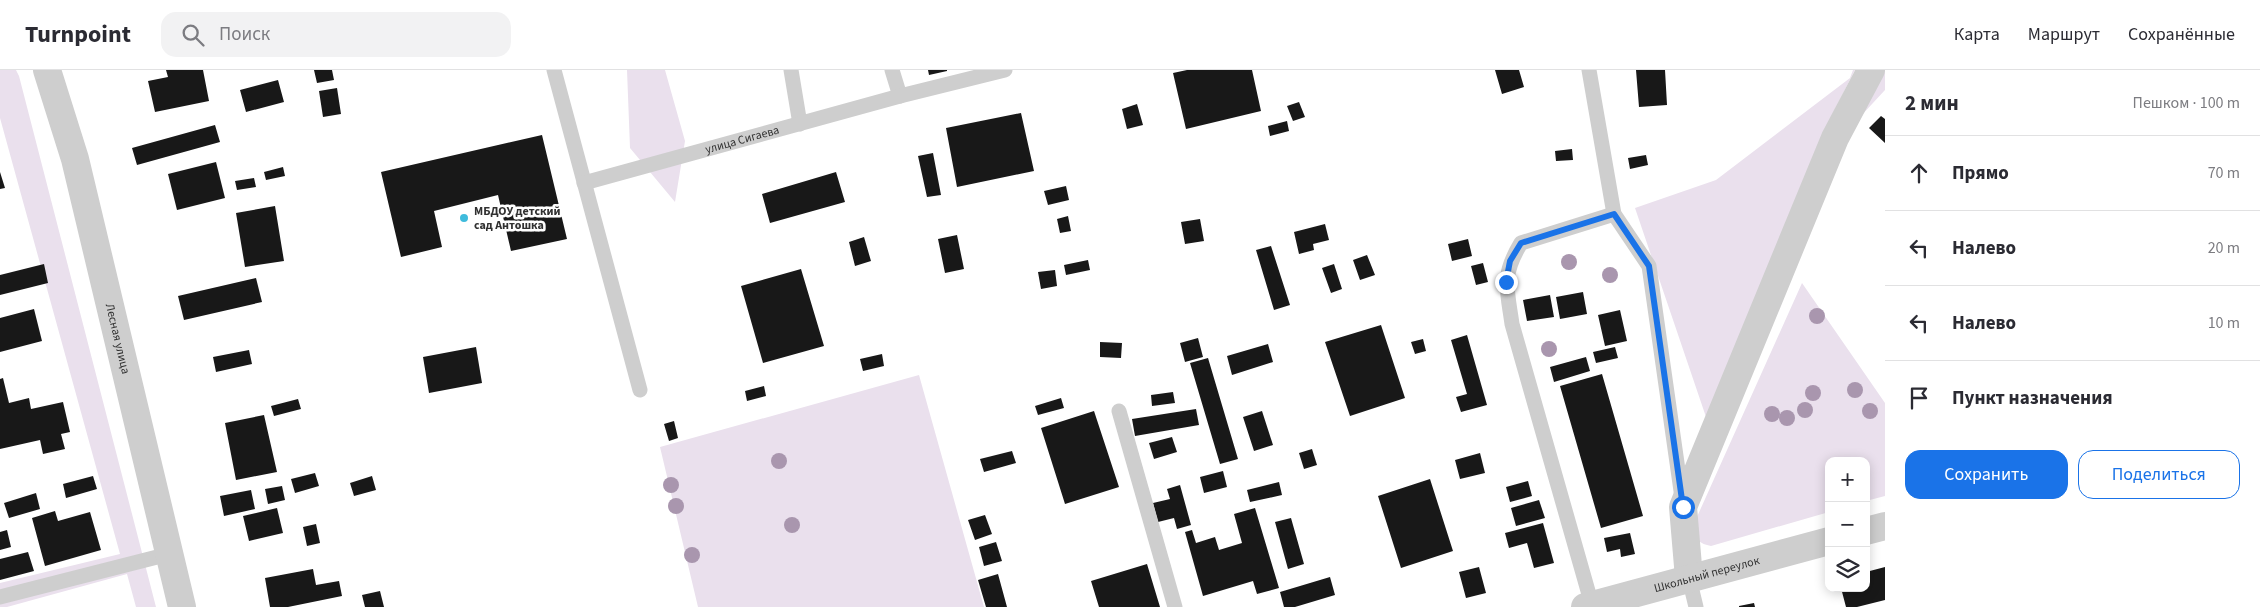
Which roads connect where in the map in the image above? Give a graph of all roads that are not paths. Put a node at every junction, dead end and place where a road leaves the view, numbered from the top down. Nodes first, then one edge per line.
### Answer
1 (47, 70) edge
2 (554, 70) edge
3 (791, 70) edge
4 (892, 70) edge
5 (1005, 70) edge
6 (1589, 70) edge
7 (1871, 70) edge
8 (900, 96) junction
9 (800, 124) junction
10 (584, 183) junction
11 (1614, 214) junction
12 (640, 390) dead end
13 (1119, 411) dead end
14 (1683, 507) junction
15 (1885, 526) edge
16 (1870, 530) edge
17 (1825, 542) edge
18 (169, 554) junction
19 (1689, 578) junction
20 (0, 597) edge
21 (1588, 606) edge
22 (182, 607) edge
23 (1175, 607) edge
24 (1696, 607) edge

1 - 18 street, Лесная улица
2 - 10 lane
3 - 9 lane
4 - 8 lane
5 - 8 lane, улица Сигаева
6 - 11 lane
7 - 14 street
8 - 9 lane, улица Сигаева
9 - 10 lane, улица Сигаева
10 - 12 lane
11 - 14 lane
11 - 21 lane
13 - 23 lane
14 - 19 street
15 - 16 street
17 - 19 street, Школьный переулок
18 - 20 lane
18 - 22 street, Лесная улица
19 - 21 street, Школьный переулок
19 - 24 lane

